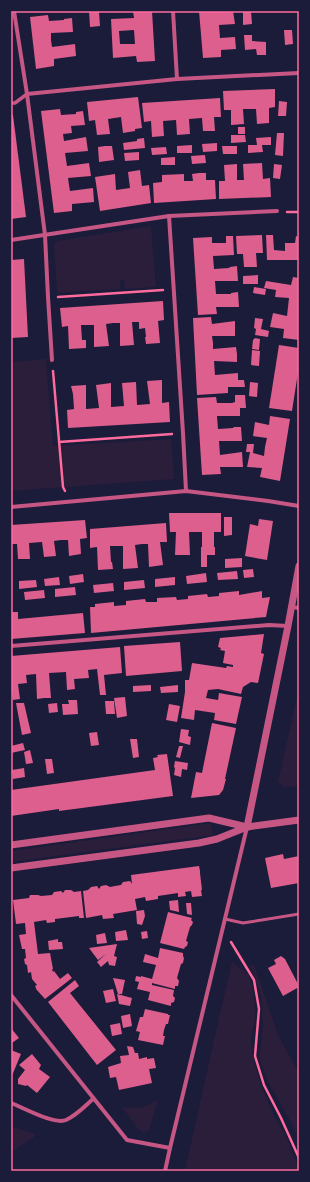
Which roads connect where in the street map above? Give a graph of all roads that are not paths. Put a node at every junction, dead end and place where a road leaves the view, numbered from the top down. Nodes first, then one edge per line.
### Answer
1 (14, 11) edge
2 (173, 11) edge
3 (299, 73) edge
4 (177, 79) junction
5 (27, 94) junction
6 (11, 103) edge
7 (277, 211) dead end
8 (169, 216) junction
9 (45, 235) junction
10 (11, 240) edge
11 (52, 360) road end
12 (186, 491) junction
13 (299, 506) edge
14 (11, 507) edge
15 (299, 566) edge
16 (296, 607) edge
17 (288, 626) junction
18 (11, 646) edge
19 (299, 820) edge
20 (247, 828) junction
21 (11, 845) edge
22 (11, 868) edge
23 (299, 914) edge
24 (225, 919) junction
25 (11, 995) edge
26 (93, 1099) junction
27 (11, 1103) edge
28 (170, 1148) junction
29 (165, 1171) edge

1 - 5 street
2 - 4 street
3 - 4 street
4 - 5 street
5 - 6 street
5 - 9 street
7 - 8 street
8 - 9 street
8 - 12 street
9 - 10 street
9 - 11 street
12 - 13 street
12 - 14 street
15 - 16 street
16 - 17 street
17 - 18 street
17 - 20 street
19 - 20 street
20 - 21 street
20 - 22 street
20 - 24 street
23 - 24 lane
24 - 28 street
25 - 26 street
26 - 27 street
26 - 28 street
28 - 29 street

